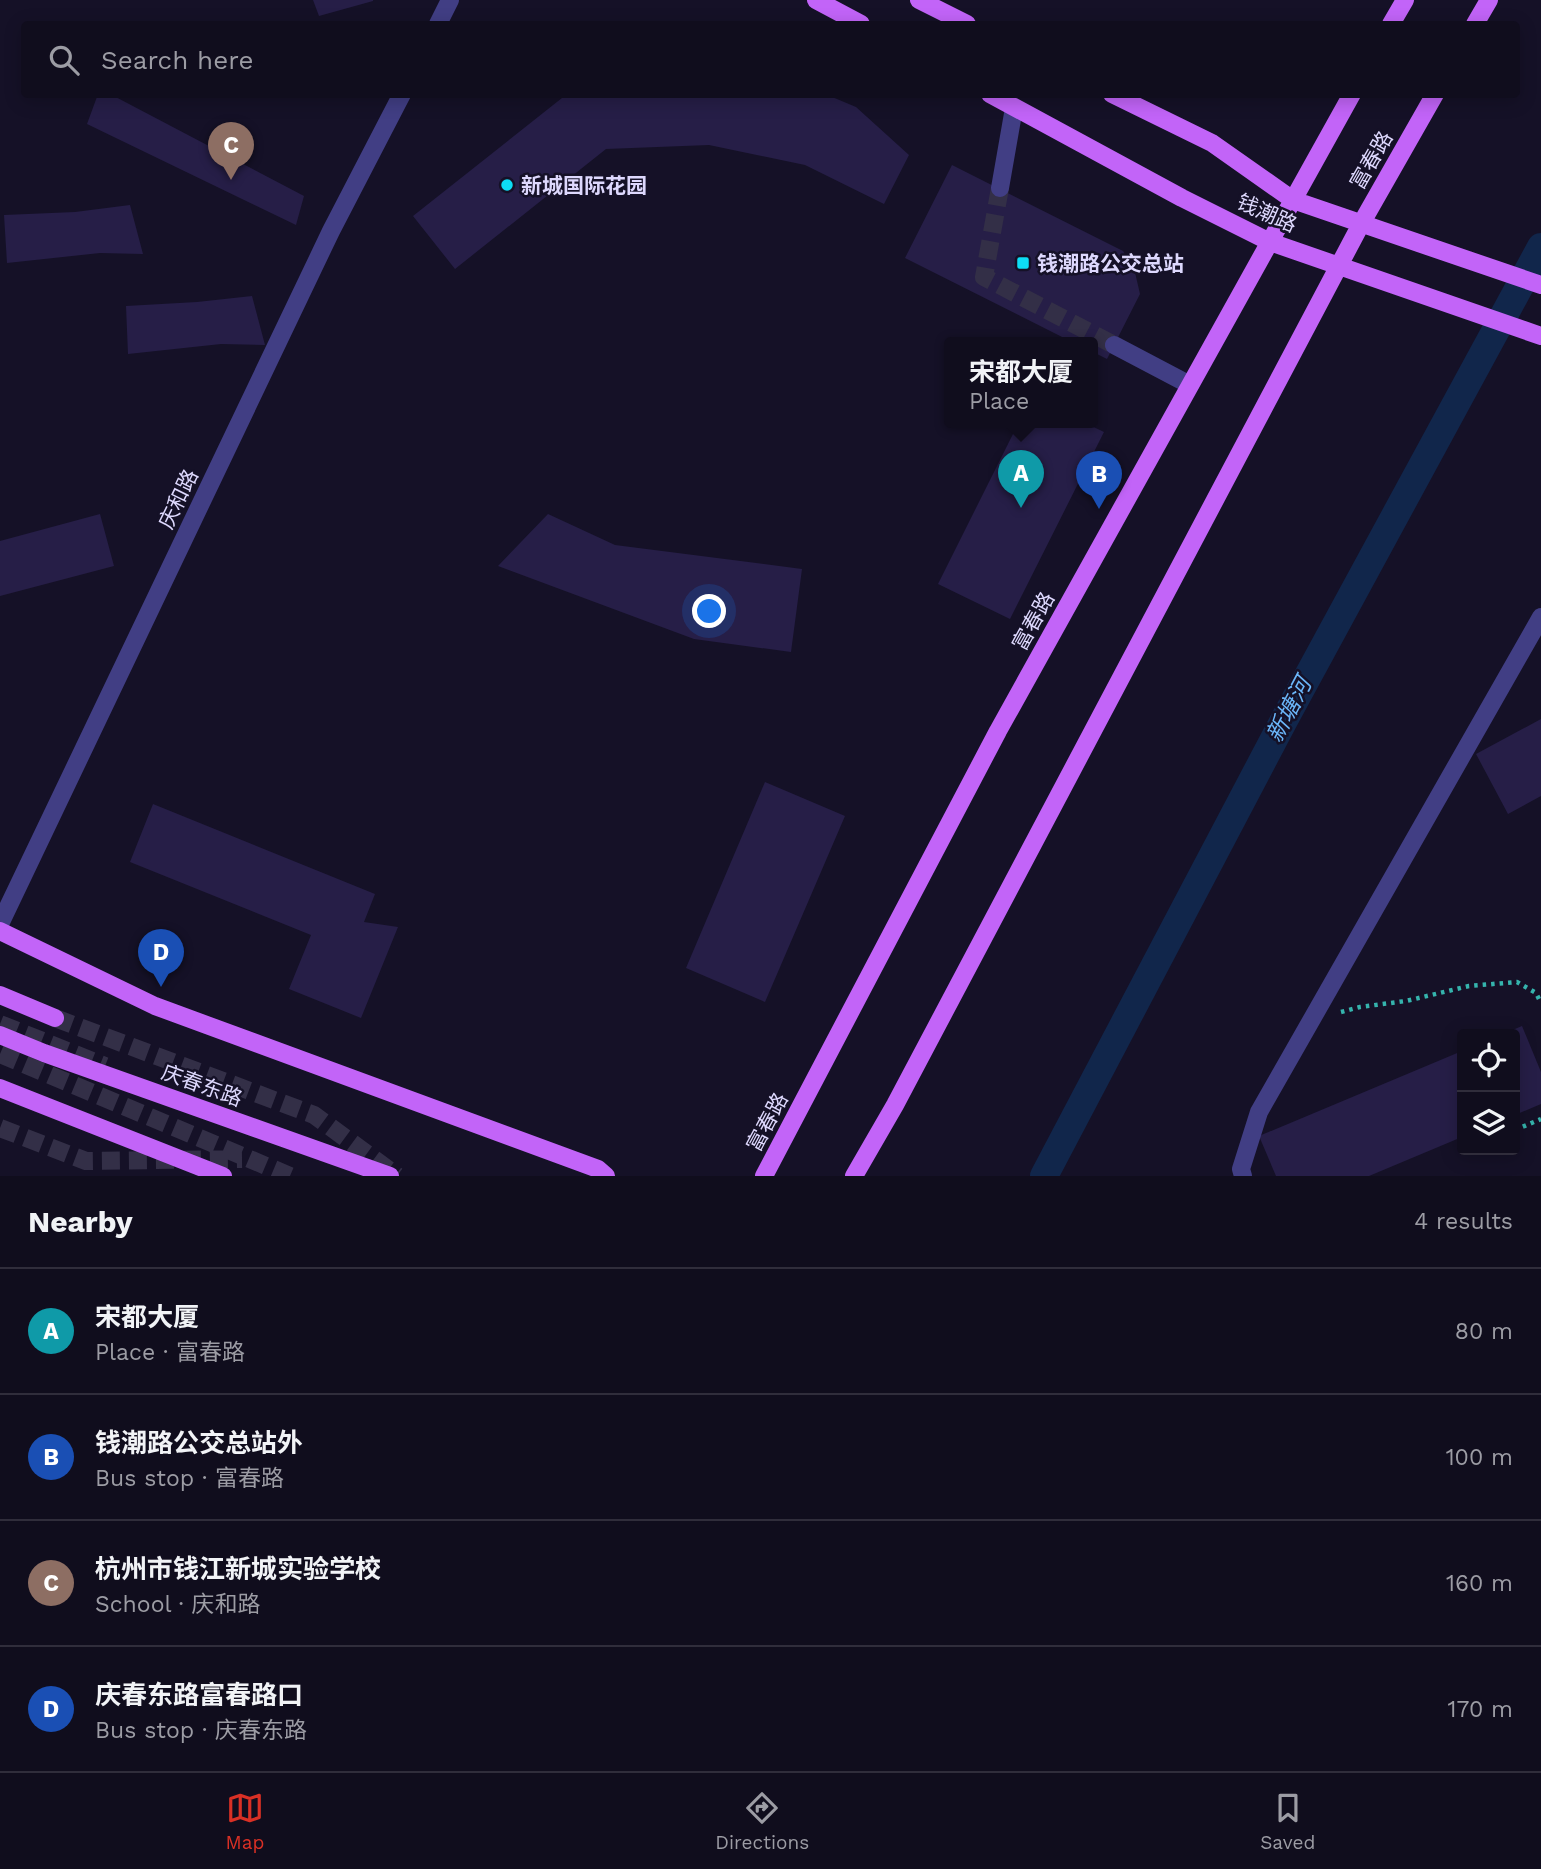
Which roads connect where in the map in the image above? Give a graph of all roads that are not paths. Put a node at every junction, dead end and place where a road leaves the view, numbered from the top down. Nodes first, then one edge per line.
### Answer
1 (450, 0) edge
2 (816, 0) edge
3 (919, 0) edge
4 (1405, 0) edge
5 (1489, 0) edge
6 (440, 21) edge
7 (855, 21) edge
8 (961, 21) edge
9 (1393, 21) edge
10 (1477, 21) edge
11 (400, 98) edge
12 (997, 98) edge
13 (1120, 98) edge
14 (1350, 98) edge
15 (1433, 98) edge
16 (1014, 108) junction
17 (1000, 188) tunnel mouth
18 (1293, 200) junction
19 (1361, 224) junction
20 (1270, 242) junction
21 (1339, 265) junction
22 (1541, 285) edge
23 (1541, 336) edge
24 (1114, 345) tunnel mouth
25 (1190, 385) junction
26 (1541, 617) edge
27 (0, 924) edge
28 (0, 931) edge
29 (0, 995) edge
30 (55, 1017) tunnel mouth
31 (0, 1035) edge
32 (0, 1088) edge
33 (223, 1176) edge
34 (390, 1176) edge
35 (606, 1176) edge
36 (764, 1176) edge
37 (854, 1176) edge
38 (1243, 1176) edge

1 - 6 street
2 - 7 main road
3 - 8 main road
4 - 9 main road
5 - 10 main road
11 - 27 street, 庆和路
12 - 16 main road, 钱潮路
13 - 18 main road, 钱潮路
14 - 18 main road, 富春路
15 - 19 main road, 富春路
16 - 17 street
16 - 20 main road, 钱潮路
18 - 19 main road, 钱潮路
18 - 20 main road, 富春路
19 - 21 main road, 富春路
19 - 22 main road, 钱潮路
20 - 21 main road, 钱潮路
20 - 25 main road, 富春路
21 - 23 main road, 钱潮路
21 - 37 main road, 富春路
24 - 25 street
25 - 36 main road, 富春路
26 - 38 street
28 - 35 main road
29 - 30 main road
31 - 34 main road, 庆春东路
32 - 33 main road

